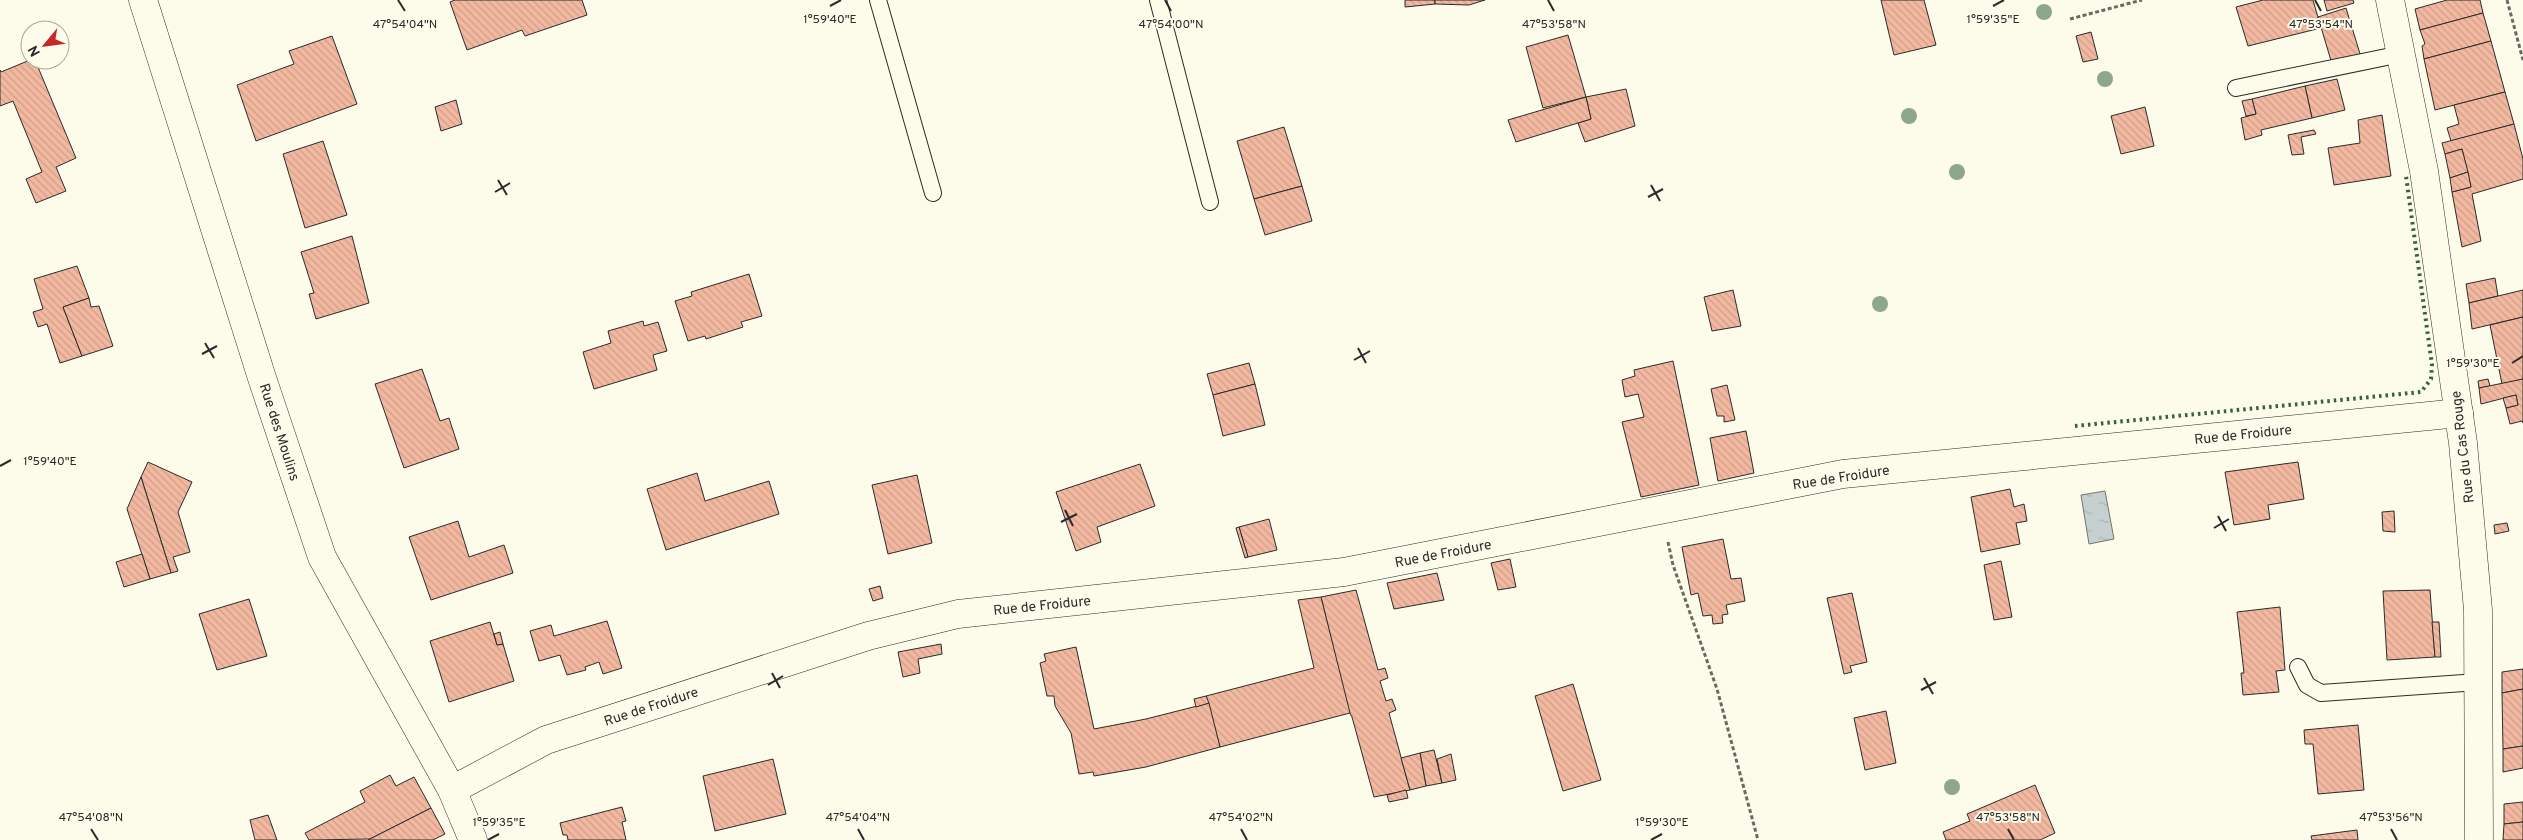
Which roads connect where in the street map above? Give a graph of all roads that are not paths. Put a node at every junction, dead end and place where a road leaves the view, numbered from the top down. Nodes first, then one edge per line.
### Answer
1 (143, 0) edge
2 (878, 0) edge
3 (1158, 0) edge
4 (2390, 0) edge
5 (2401, 54) junction
6 (2236, 88) dead end
7 (933, 193) dead end
8 (1210, 202) dead end
9 (2459, 413) junction
10 (2298, 667) dead end
11 (2478, 682) junction
12 (452, 790) junction
13 (473, 840) edge
14 (2479, 840) edge

1 - 12 street, Rue des Moulins
2 - 7 lane
3 - 8 lane
4 - 5 street, Rue du Cas Rouge
5 - 6 lane
5 - 9 street, Rue du Cas Rouge
9 - 11 street, Rue du Cas Rouge
9 - 12 street, Rue de Froidure
10 - 11 lane
11 - 14 street, Rue du Cas Rouge
12 - 13 street, Rue des Moulins

